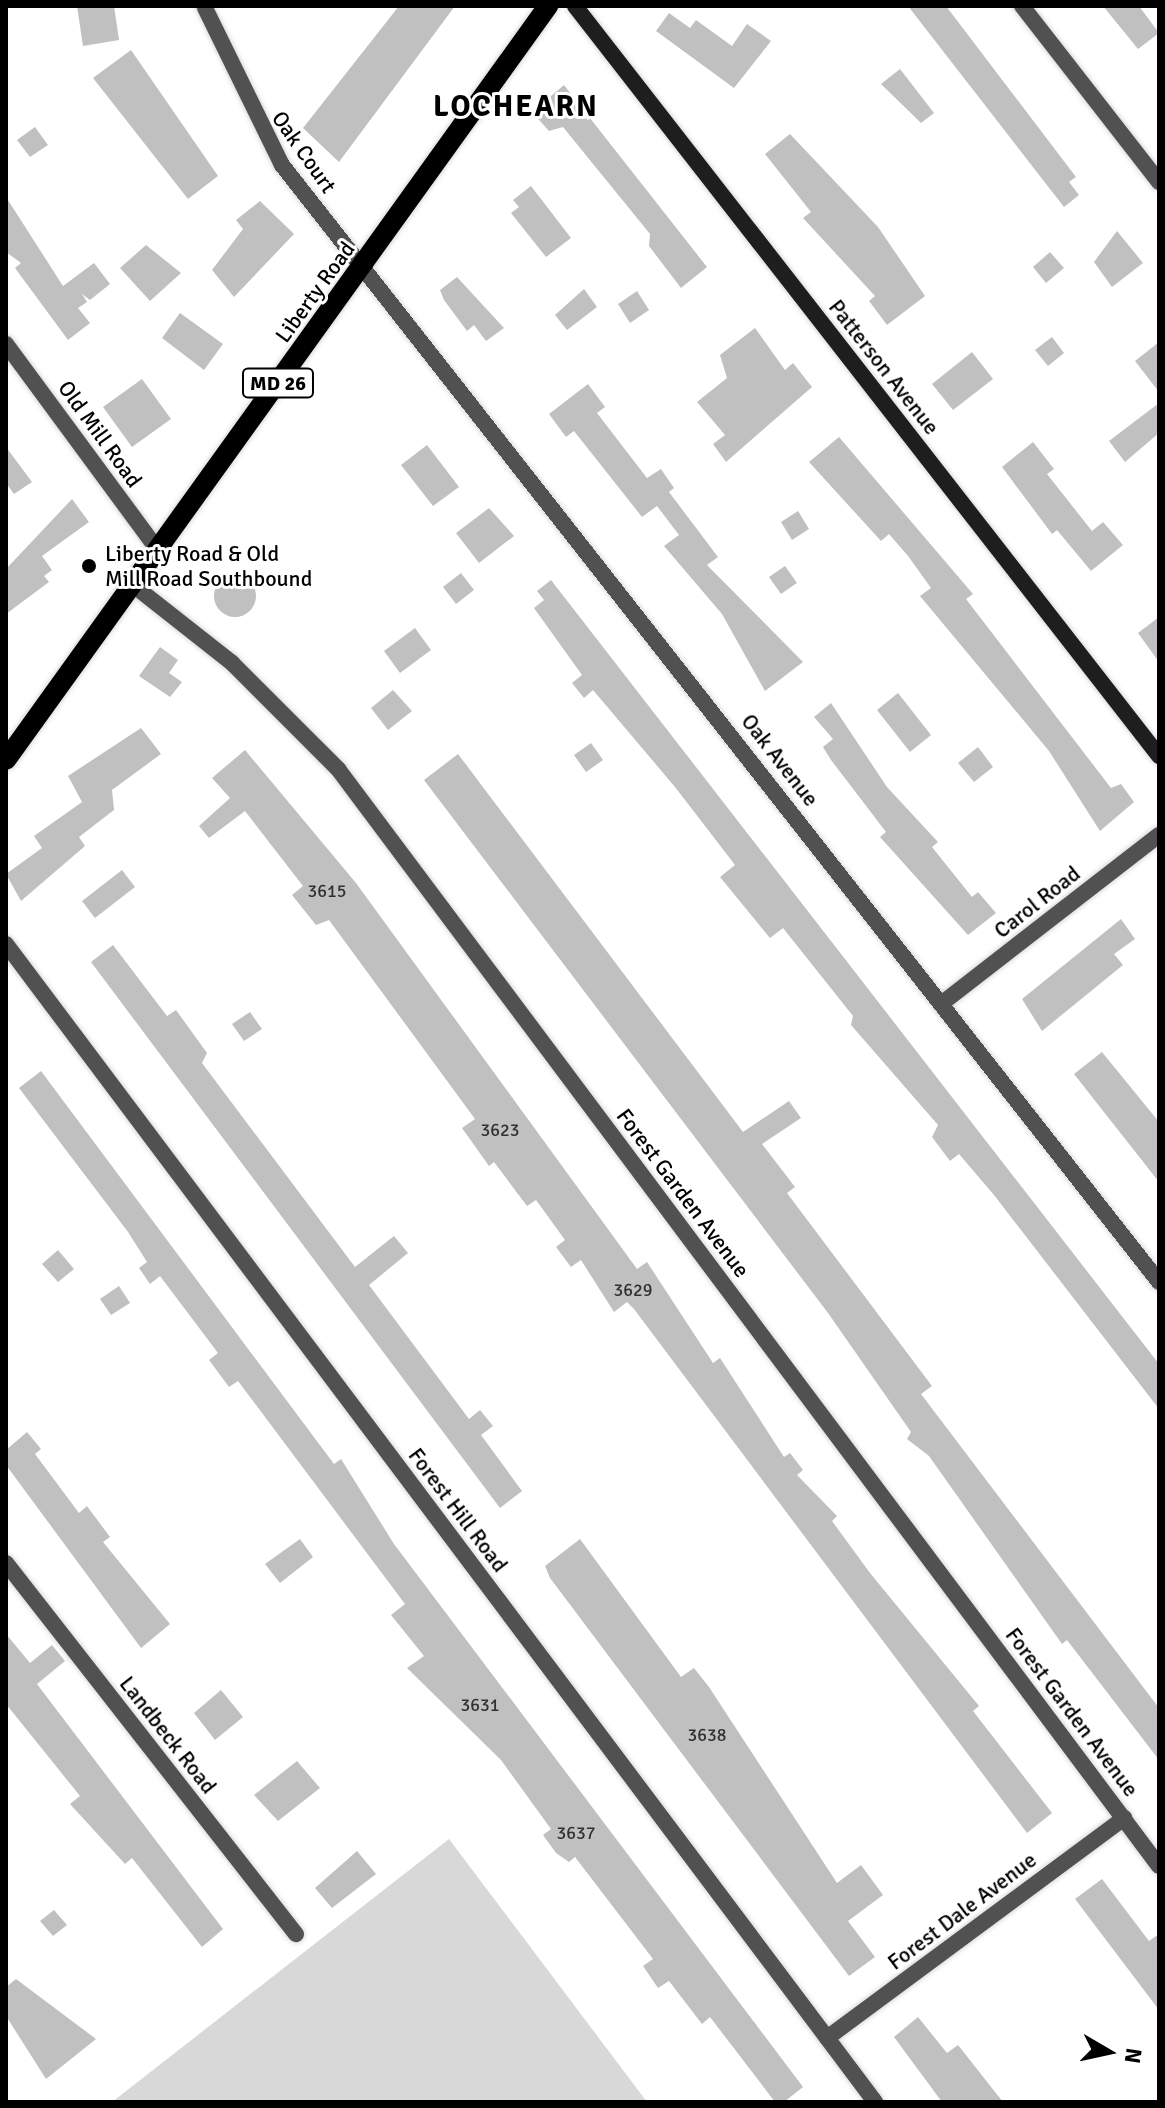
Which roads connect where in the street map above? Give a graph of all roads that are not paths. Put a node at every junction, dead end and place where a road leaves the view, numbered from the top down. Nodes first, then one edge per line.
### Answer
1 (548, 6) edge
2 (575, 6) edge
3 (1022, 6) edge
4 (205, 8) edge
5 (1159, 182) edge
6 (364, 266) junction
7 (6, 344) edge
8 (158, 550) junction
9 (133, 585) junction
10 (1159, 756) edge
11 (6, 760) edge
12 (1159, 835) edge
13 (6, 944) edge
14 (941, 1004) junction
15 (1159, 1282) edge
16 (6, 1563) edge
17 (1124, 1818) junction
18 (1159, 1866) edge
19 (296, 1934) dead end
20 (827, 2038) junction
21 (875, 2102) edge

1 - 6 main road, Liberty Road / MD 26
2 - 10 main road, Patterson Avenue
3 - 5 street
4 - 6 street, Oak Court
6 - 8 main road, Liberty Road / MD 26
6 - 14 street, Oak Avenue
7 - 8 street, Old Mill Road
8 - 9 main road, Liberty Road / MD 26
9 - 11 main road, Liberty Road / MD 26
9 - 17 street, Forest Garden Avenue
12 - 14 street, Carol Road
13 - 20 street, Forest Hill Road
14 - 15 street, Oak Avenue
16 - 19 street, Landbeck Road
17 - 18 street, Forest Garden Avenue
17 - 20 street, Forest Dale Avenue
20 - 21 street, Forest Hill Road

